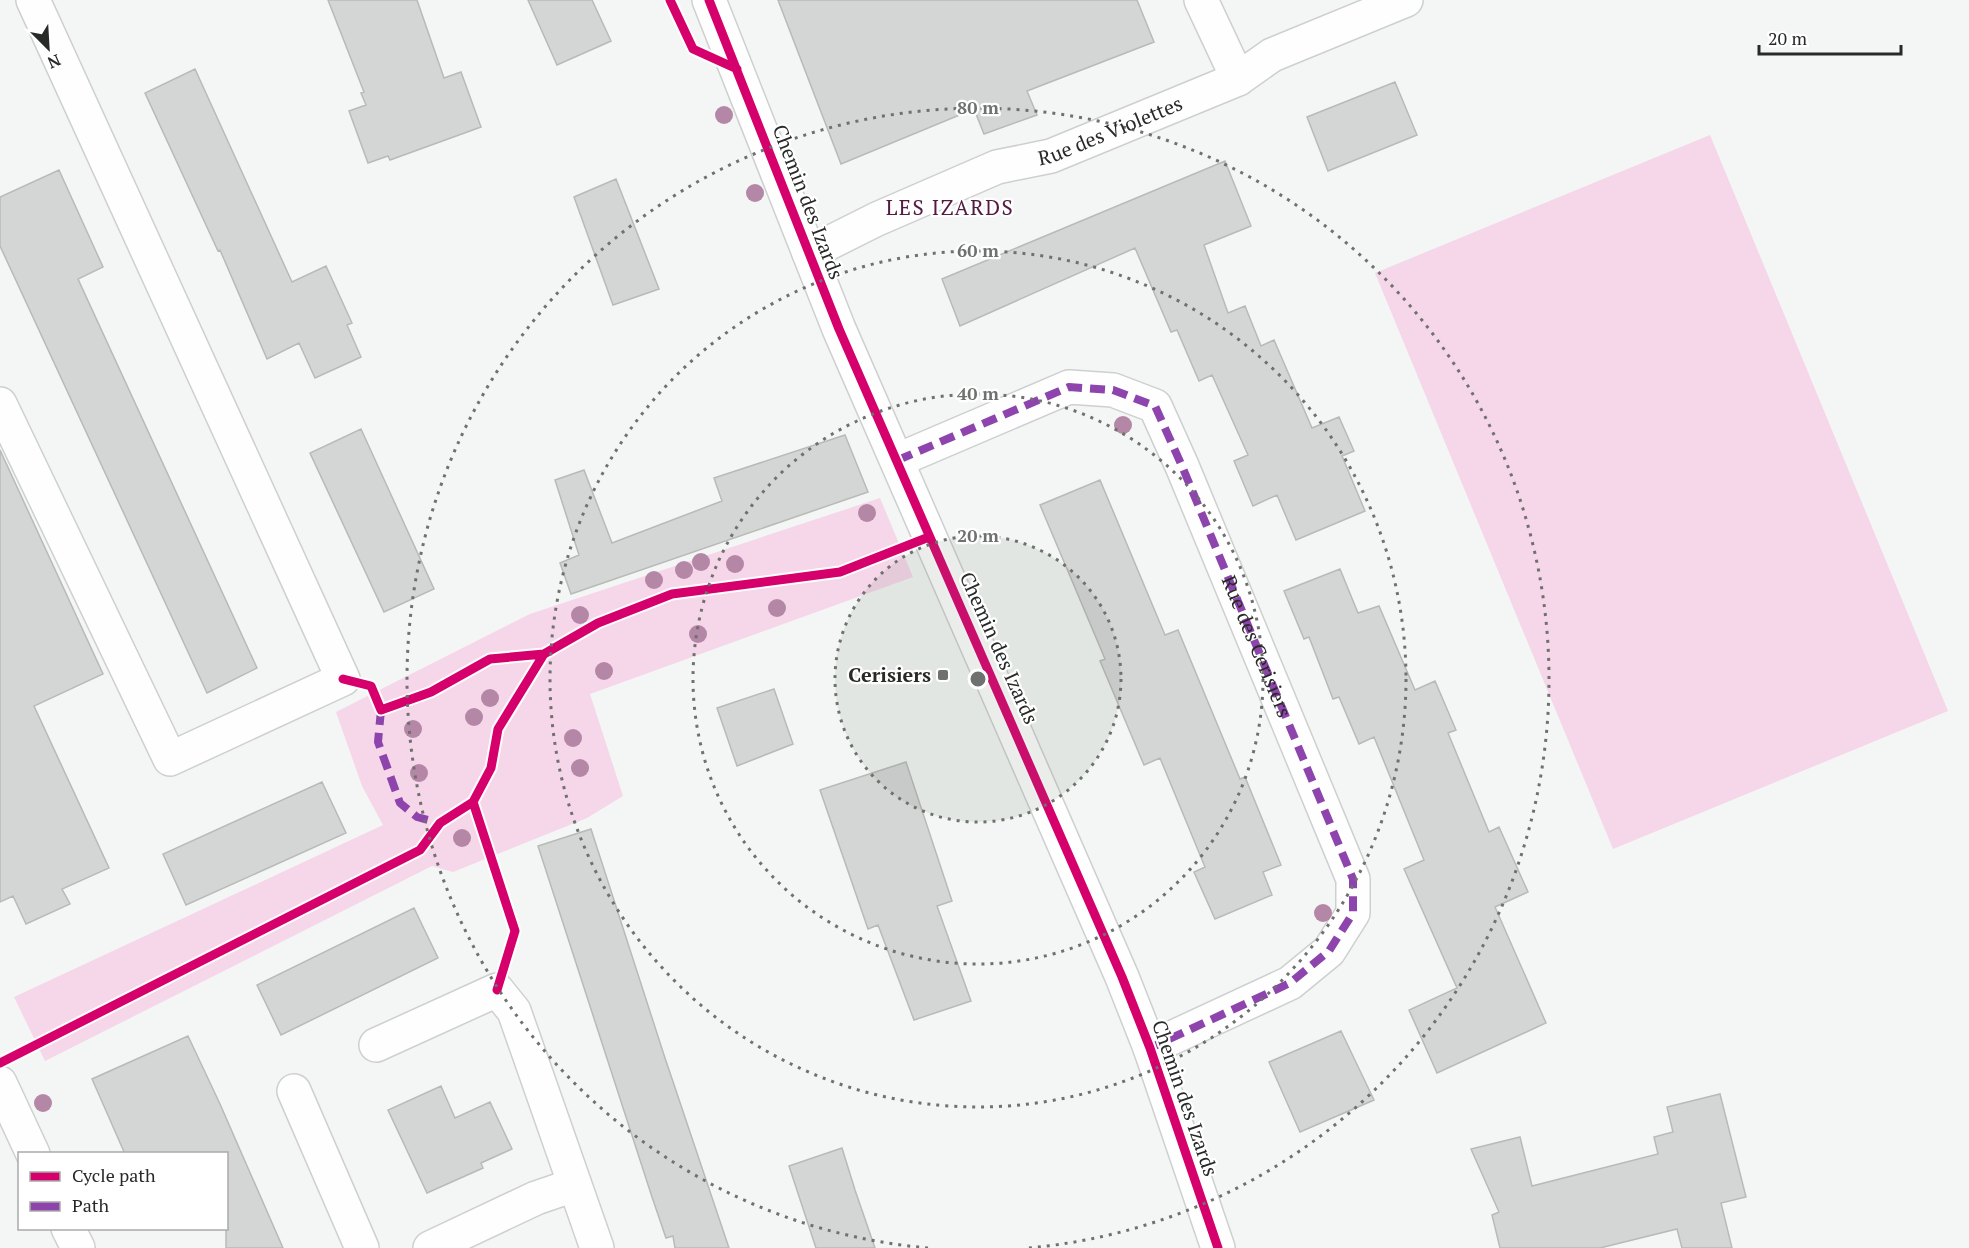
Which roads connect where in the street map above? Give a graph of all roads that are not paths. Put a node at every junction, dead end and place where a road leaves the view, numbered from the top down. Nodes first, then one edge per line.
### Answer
1 (33, 0) edge
2 (709, 0) edge
3 (1201, 0) edge
4 (1406, 0) edge
5 (1238, 79) junction
6 (809, 253) junction
7 (0, 404) edge
8 (898, 460) junction
9 (376, 1045) dead end
10 (1150, 1048) junction
11 (0, 1083) edge
12 (294, 1091) dead end
13 (32, 1152) edge
14 (574, 1185) junction
15 (69, 1230) edge
16 (78, 1248) edge
17 (362, 1248) edge
18 (430, 1248) edge
19 (597, 1248) edge
20 (1218, 1248) edge

1 - 7 street
2 - 6 street, Chemin des Izards
3 - 5 street
4 - 5 street, Rue des Violettes
5 - 6 street, Rue des Violettes
6 - 8 street, Chemin des Izards
8 - 10 street, Chemin des Izards
8 - 10 street, Rue des Cerisiers
9 - 14 street
10 - 20 street, Chemin des Izards
11 - 13 street
12 - 17 street
14 - 18 street
14 - 19 street
15 - 16 street

